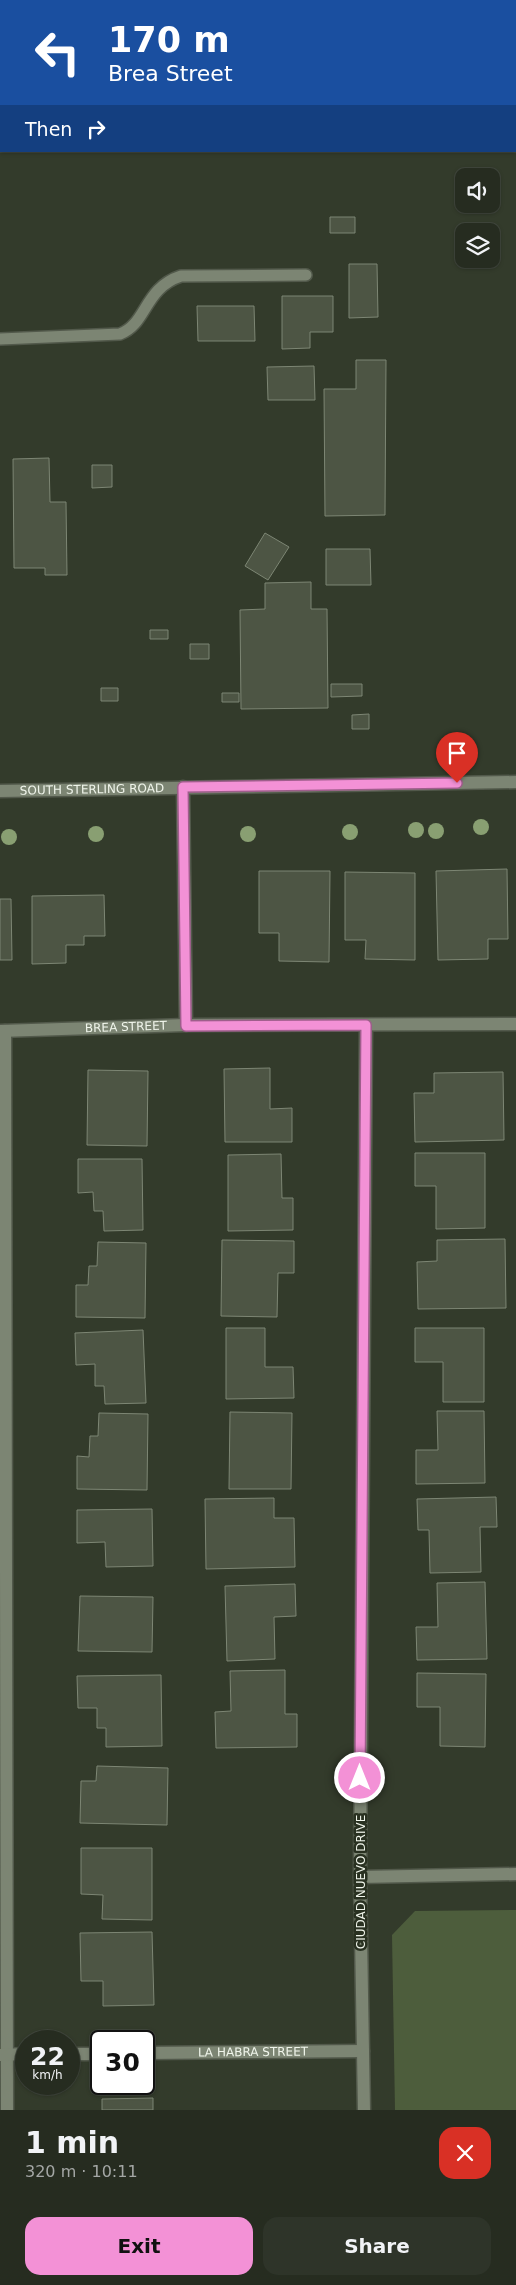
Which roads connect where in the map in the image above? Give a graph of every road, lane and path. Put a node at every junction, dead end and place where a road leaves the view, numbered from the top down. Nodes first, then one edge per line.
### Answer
1 (306, 275) dead end
2 (0, 339) edge
3 (516, 782) edge
4 (183, 787) junction
5 (0, 791) edge
6 (516, 1024) edge
7 (366, 1025) junction
8 (186, 1026) junction
9 (3, 1031) edge
10 (516, 1874) edge
11 (360, 1877) junction
12 (363, 2051) junction
13 (155, 2053) edge
14 (3, 2055) edge
15 (7, 2110) edge
16 (364, 2110) edge

1 - 2 lane
3 - 4 street, SOUTH STERLING ROAD
4 - 5 street, SOUTH STERLING ROAD
4 - 8 street
6 - 7 street, BREA STREET
7 - 8 street, BREA STREET
7 - 11 street, CIUDAD NUEVO DRIVE
8 - 9 street, BREA STREET
9 - 14 street
10 - 11 street
11 - 12 street, CIUDAD NUEVO DRIVE
12 - 13 street, LA HABRA STREET
12 - 16 street, CIUDAD NUEVO DRIVE
14 - 15 street

